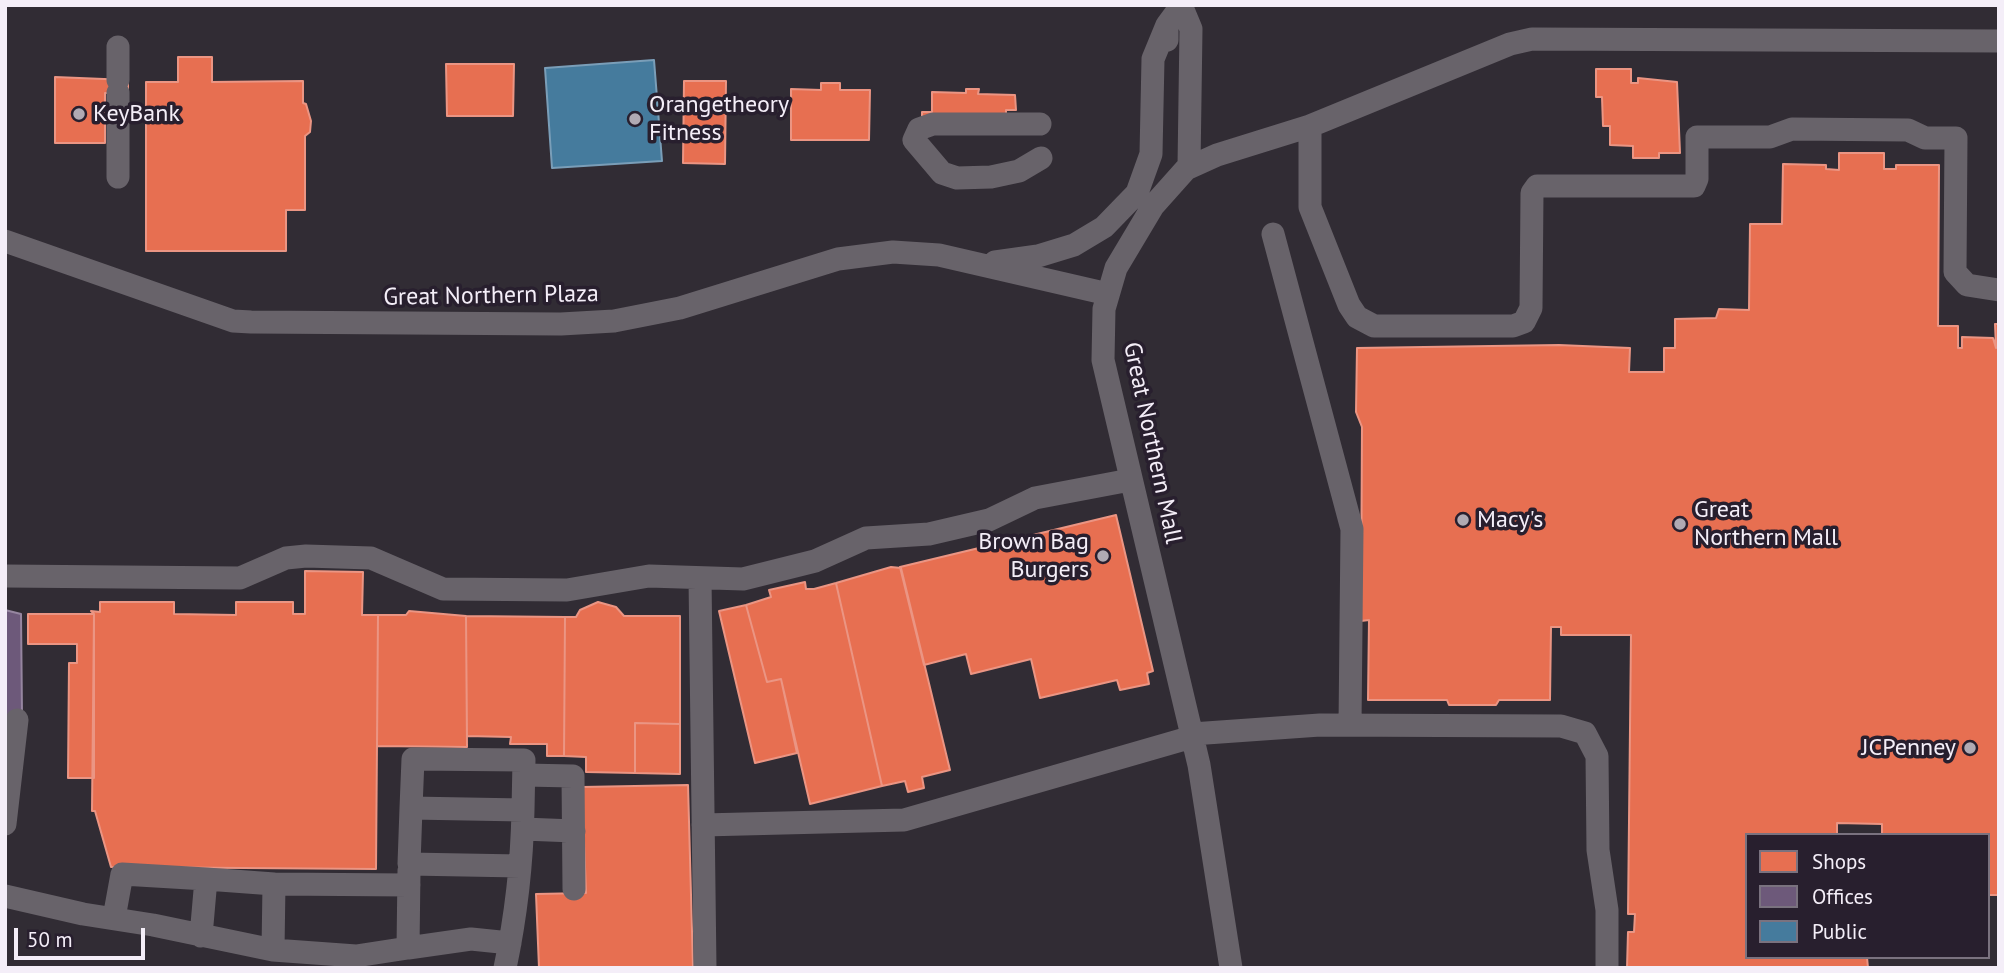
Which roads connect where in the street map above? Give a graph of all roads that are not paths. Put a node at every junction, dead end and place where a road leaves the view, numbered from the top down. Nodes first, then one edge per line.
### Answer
1 (1181, 6) edge
2 (1167, 25) junction
3 (1999, 41) edge
4 (118, 47) dead end
5 (1040, 124) dead end
6 (1310, 126) junction
7 (1041, 158) dead end
8 (1189, 166) junction
9 (118, 177) dead end
10 (1165, 190) junction
11 (1273, 234) dead end
12 (5, 241) edge
13 (980, 264) junction
14 (1999, 290) edge
15 (1108, 294) junction
16 (1130, 480) junction
17 (5, 576) edge
18 (700, 578) junction
19 (17, 720) dead end
20 (1350, 725) junction
21 (1192, 735) junction
22 (524, 775) junction
23 (411, 808) junction
24 (523, 819) junction
25 (5, 824) edge
26 (702, 825) junction
27 (574, 831) junction
28 (520, 866) junction
29 (409, 875) junction
30 (206, 880) junction
31 (274, 884) junction
32 (574, 889) dead end
33 (5, 895) edge
34 (114, 918) junction
35 (201, 936) junction
36 (510, 943) junction
37 (408, 948) junction
38 (273, 950) junction
39 (505, 967) edge
40 (705, 968) edge
41 (1231, 968) edge
42 (1607, 968) edge

1 - 2 street
1 - 8 street
2 - 10 street
2 - 13 street, Great Northern Plaza
3 - 6 street, Great Northern Mall
4 - 9 street
5 - 7 street
6 - 8 street, Great Northern Mall
6 - 14 street
8 - 10 street, Great Northern Mall
10 - 15 street, Great Northern Mall
11 - 20 street
12 - 13 street, Great Northern Plaza
13 - 15 street, Great Northern Plaza
15 - 16 street, Great Northern Mall
16 - 18 street
16 - 21 street, Great Northern Mall
17 - 18 street
18 - 26 street
19 - 25 street
20 - 21 street
20 - 42 street
21 - 26 street
21 - 41 street, Great Northern Mall
22 - 23 street
22 - 24 street
22 - 27 street
23 - 24 street
23 - 29 street
24 - 27 street
24 - 28 street
26 - 40 street
27 - 32 street
28 - 29 street
28 - 36 street
29 - 31 street
29 - 37 street
30 - 31 street
30 - 34 street
30 - 35 street
31 - 38 street
33 - 34 street
34 - 35 street
35 - 38 street
36 - 37 street
36 - 39 street
37 - 38 street

